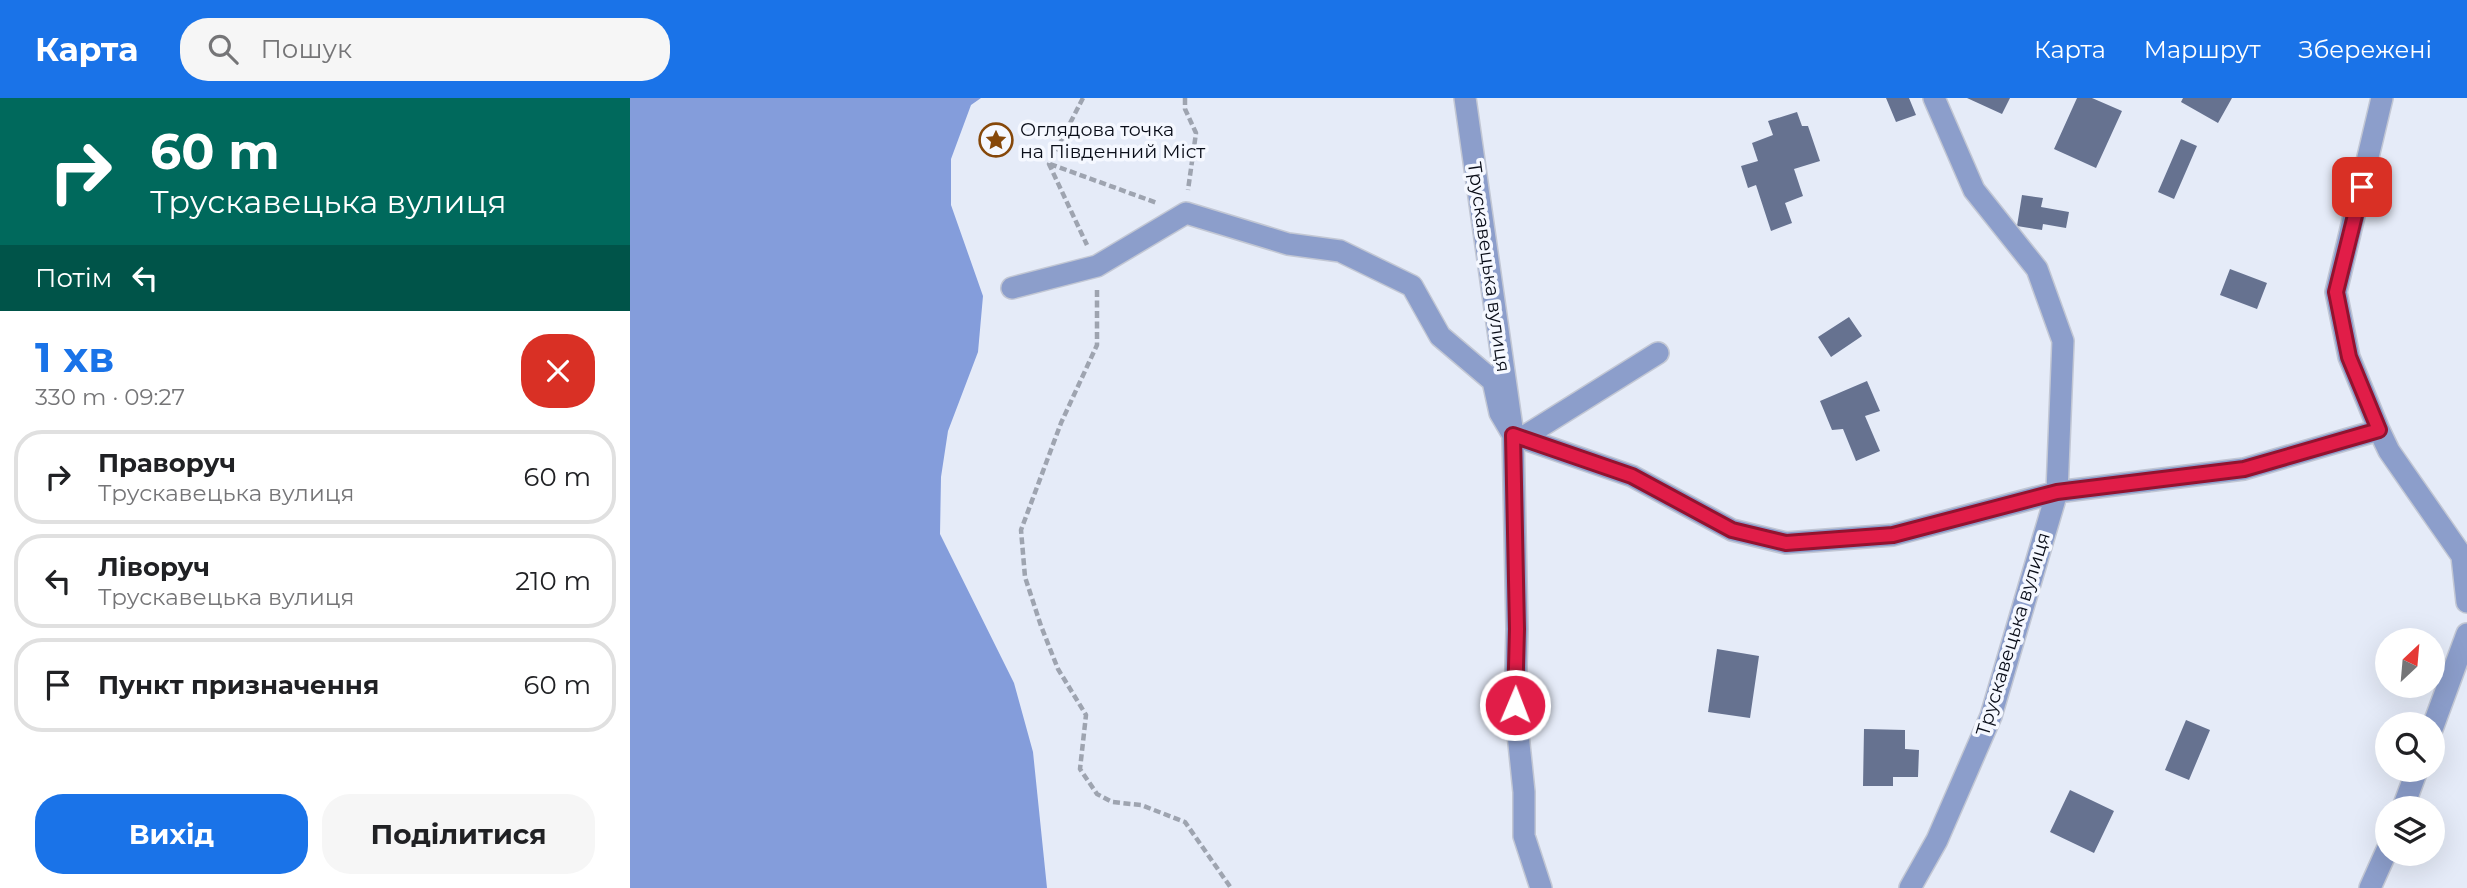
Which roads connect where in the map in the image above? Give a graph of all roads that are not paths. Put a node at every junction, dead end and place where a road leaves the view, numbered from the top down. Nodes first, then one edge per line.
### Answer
1 (1465, 98) edge
2 (1934, 98) edge
3 (2382, 98) edge
4 (1012, 288) dead end
5 (1658, 353) dead end
6 (2379, 430) junction
7 (1518, 437) junction
8 (2057, 492) junction
9 (2467, 602) edge
10 (2467, 634) edge
11 (2438, 712) edge
12 (2380, 866) edge
13 (1541, 888) edge
14 (1910, 888) edge
15 (2370, 888) edge

1 - 7 street, Трускавецька вулиця
2 - 8 street, Трускавецька вулиця
3 - 6 street
4 - 7 street
5 - 7 street
6 - 8 street
6 - 9 street
7 - 8 street
7 - 13 street, Трускавецька вулиця
8 - 14 street, Трускавецька вулиця
10 - 11 street
12 - 15 street

